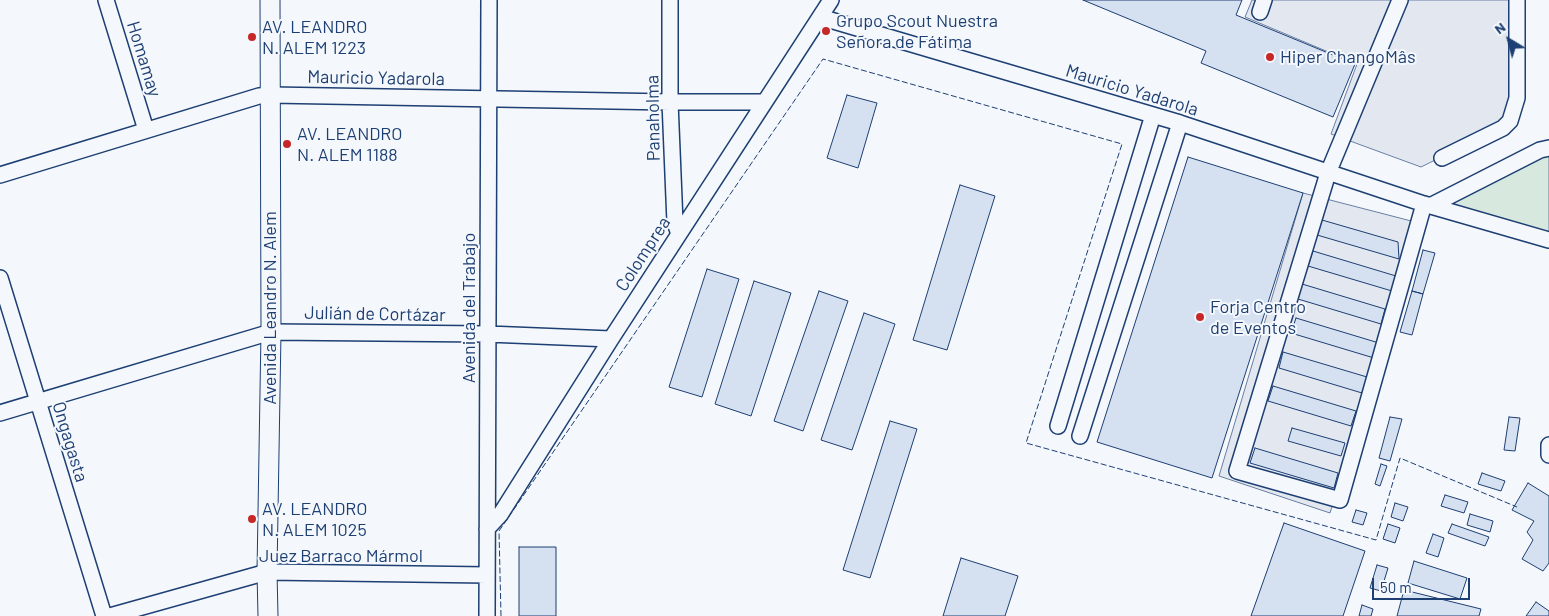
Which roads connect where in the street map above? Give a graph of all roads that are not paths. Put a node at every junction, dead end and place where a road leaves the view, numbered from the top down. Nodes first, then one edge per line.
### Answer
1 (106, 0) edge
2 (270, 0) edge
3 (489, 0) edge
4 (670, 0) edge
5 (831, 0) edge
6 (1400, 0) edge
7 (1517, 0) edge
8 (820, 17) junction
9 (271, 95) junction
10 (489, 99) junction
11 (670, 102) junction
12 (764, 102) junction
13 (1153, 115) junction
14 (1180, 123) junction
15 (146, 130) junction
16 (1549, 148) edge
17 (1442, 158) dead end
18 (1328, 173) junction
19 (0, 174) edge
20 (1427, 205) junction
21 (679, 234) junction
22 (1549, 240) edge
23 (0, 278) edge
24 (271, 332) junction
25 (488, 334) junction
26 (611, 339) junction
27 (1074, 374) junction
28 (1098, 380) junction
29 (38, 401) junction
30 (0, 413) edge
31 (1058, 426) dead end
32 (1080, 436) dead end
33 (1549, 445) edge
34 (1549, 456) edge
35 (488, 529) junction
36 (267, 572) junction
37 (487, 576) junction
38 (104, 616) edge
39 (110, 616) edge
40 (268, 616) edge
41 (487, 616) edge

1 - 15 street, Homamay
2 - 9 main road, Avenida Leandro N. Alem
3 - 10 street, Avenida del Trabajo
4 - 11 street, Panaholma
5 - 8 street, Colomprea
6 - 18 street
7 - 17 street
8 - 12 street, Colomprea
8 - 13 street, Mauricio Yadarola
9 - 10 street, Mauricio Yadarola
9 - 15 street, Mauricio Yadarola
9 - 24 main road, Avenida Leandro N. Alem
10 - 11 street, Mauricio Yadarola
10 - 25 street, Avenida del Trabajo
11 - 12 street, Mauricio Yadarola
11 - 21 street, Panaholma
12 - 21 street, Colomprea
13 - 14 street, Mauricio Yadarola
13 - 27 street
14 - 18 street, Mauricio Yadarola
14 - 28 street
15 - 19 street, Mauricio Yadarola
16 - 20 street
18 - 20 street, Mauricio Yadarola
18 - 20 street
20 - 22 street, Mauricio Yadarola
21 - 26 street, Colomprea
23 - 29 street, Ongagasta
24 - 25 street, Julián de Cortázar
24 - 29 street, Julián de Cortázar
24 - 36 main road, Avenida Leandro N. Alem
25 - 26 street, Julián de Cortázar
25 - 35 street, Avenida del Trabajo
26 - 35 street, Colomprea
27 - 28 street
27 - 31 street
28 - 32 street
29 - 30 street, Julián de Cortázar
29 - 38 street, Ongagasta
33 - 34 street
35 - 37 street, Avenida del Trabajo
36 - 37 street, Juez Barraco Mármol
36 - 39 street, Juez Barraco Mármol
36 - 40 main road, Avenida Leandro N. Alem
37 - 41 street, Avenida del Trabajo

